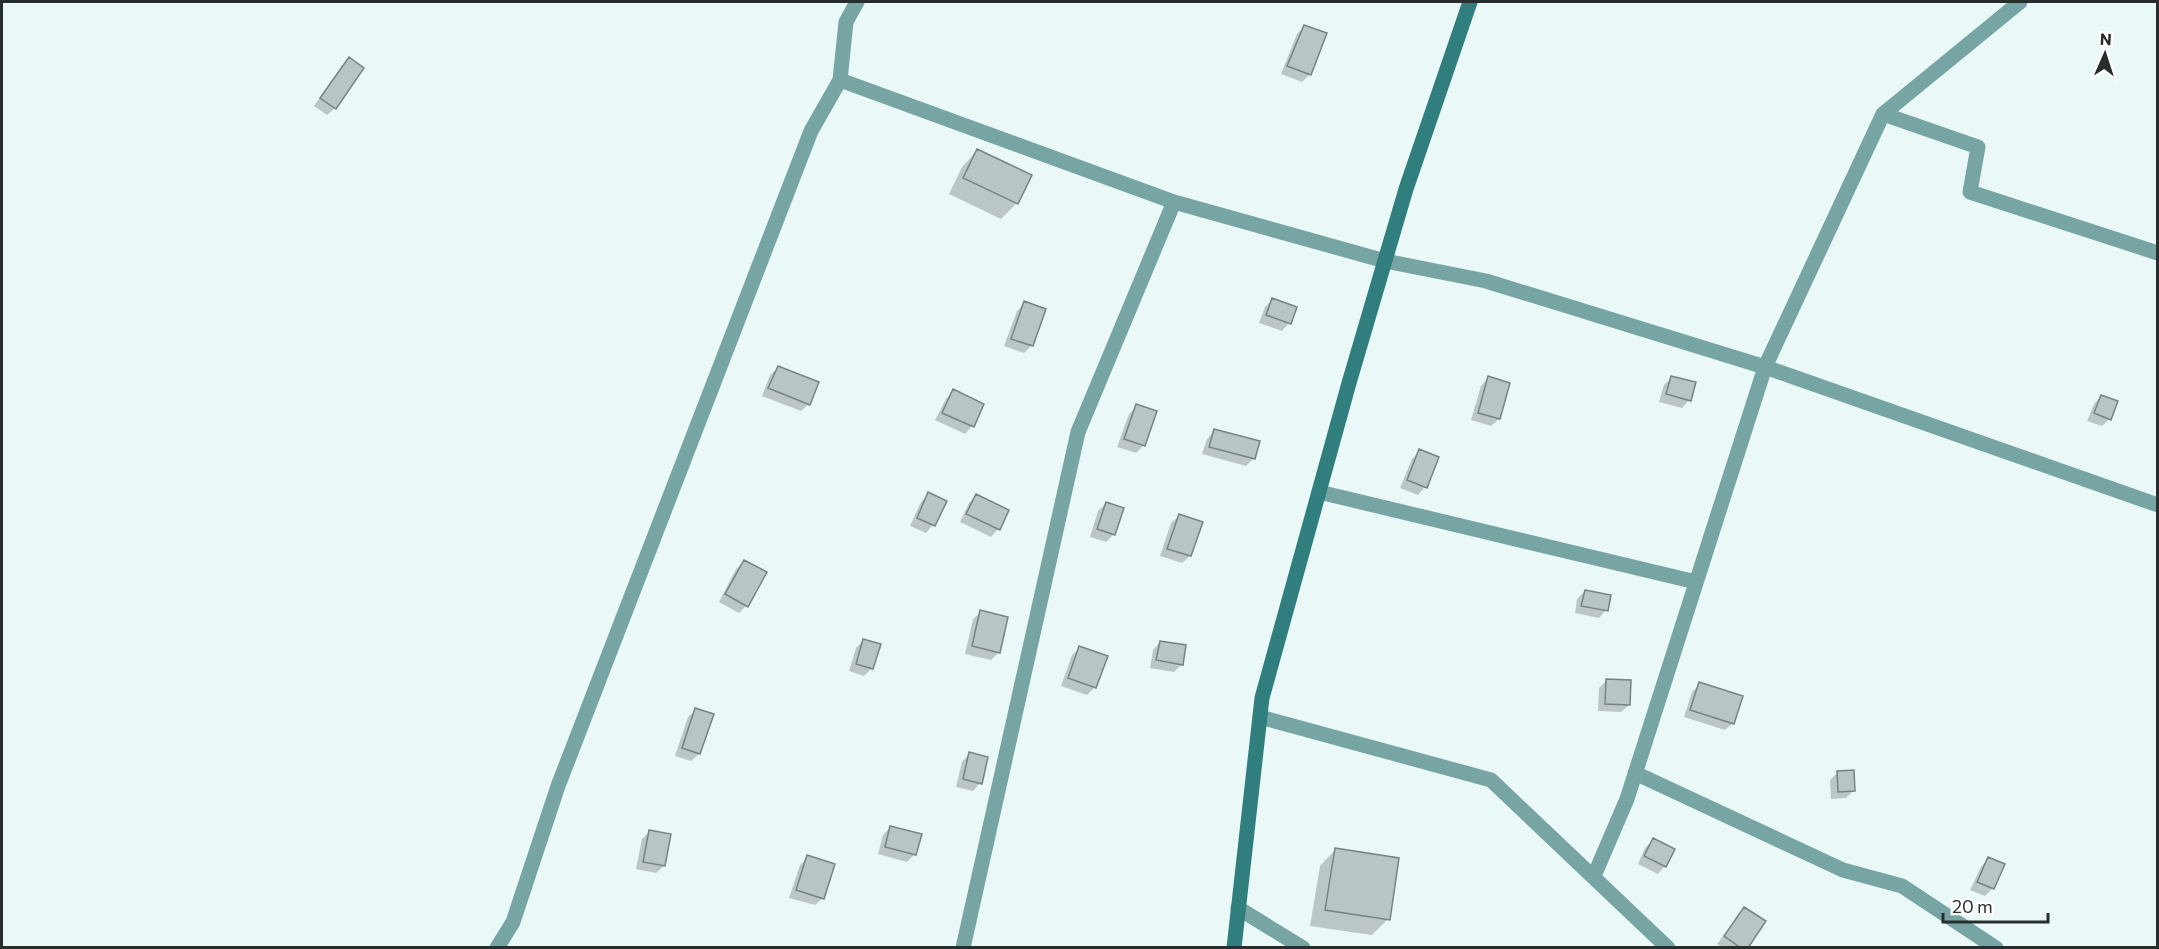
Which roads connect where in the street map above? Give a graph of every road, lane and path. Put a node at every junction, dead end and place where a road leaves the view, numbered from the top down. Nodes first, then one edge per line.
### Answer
1 (857, 2) edge
2 (1470, 2) edge
3 (2020, 2) edge
4 (840, 80) junction
5 (1883, 114) junction
6 (1173, 202) junction
7 (2157, 253) edge
8 (1385, 261) junction
9 (1765, 367) junction
10 (1319, 492) junction
11 (2157, 505) edge
12 (1696, 582) junction
13 (1260, 717) junction
14 (1635, 773) junction
15 (1594, 876) junction
16 (1238, 908) junction
17 (498, 948) edge
18 (963, 948) edge
19 (1234, 948) edge
20 (1303, 948) edge
21 (1668, 948) edge
22 (1996, 948) edge

1 - 4 street
2 - 8 street
3 - 5 street
4 - 6 street
4 - 17 street
5 - 7 street
5 - 9 street
6 - 8 street
6 - 18 street
8 - 9 street
8 - 10 street
9 - 11 street
9 - 12 street
10 - 12 street
10 - 13 street
12 - 14 street
13 - 15 street
13 - 16 street
14 - 15 street
14 - 22 street
15 - 21 street
16 - 19 street
16 - 20 street

